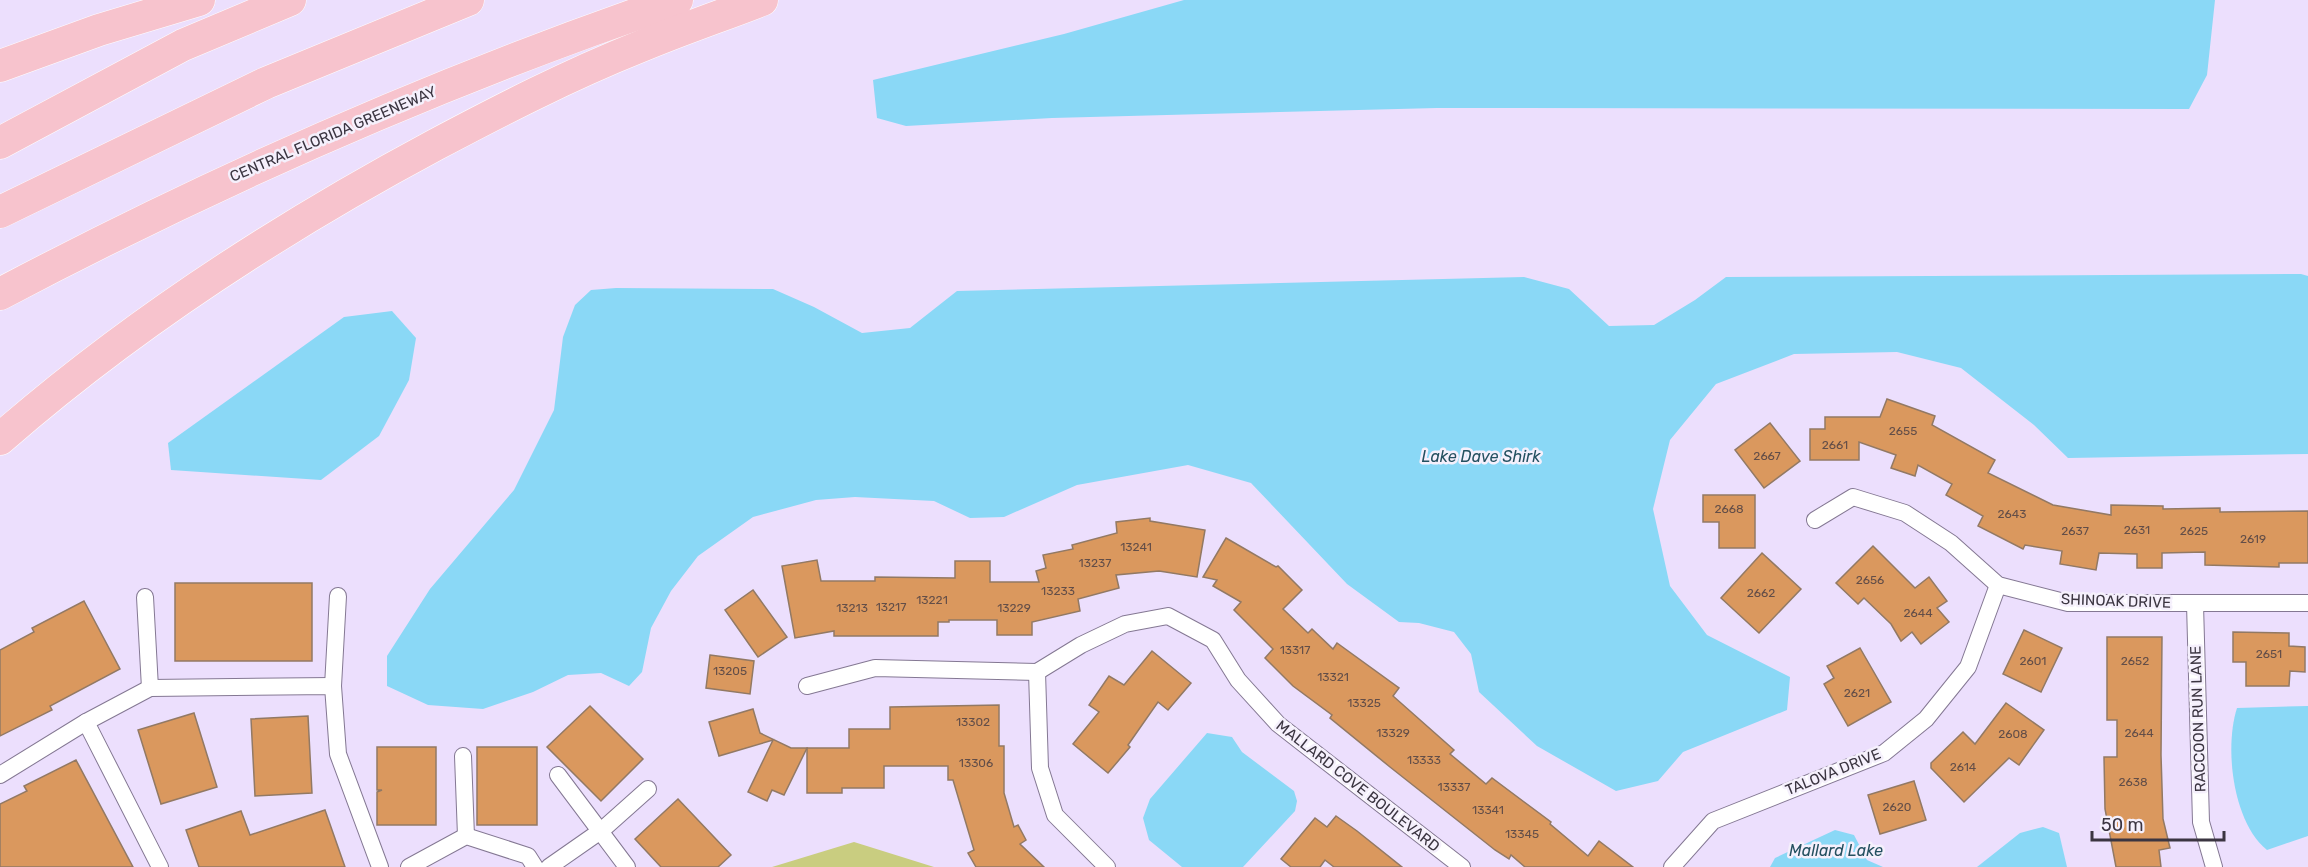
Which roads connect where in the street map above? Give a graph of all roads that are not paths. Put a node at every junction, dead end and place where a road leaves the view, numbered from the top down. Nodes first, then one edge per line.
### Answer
1 (198, 0) edge
2 (290, 0) edge
3 (468, 0) edge
4 (677, 0) edge
5 (762, 0) edge
6 (0, 66) edge
7 (0, 143) edge
8 (0, 212) edge
9 (0, 294) edge
10 (0, 439) edge
11 (1815, 520) dead end
12 (1998, 585) junction
13 (338, 596) dead end
14 (145, 597) dead end
15 (2308, 603) edge
16 (2194, 604) junction
17 (1037, 672) junction
18 (333, 686) junction
19 (807, 686) dead end
20 (150, 688) junction
21 (86, 722) junction
22 (463, 756) dead end
23 (3, 767) edge
24 (558, 775) dead end
25 (648, 789) dead end
26 (602, 830) junction
27 (465, 836) junction
28 (160, 867) edge
29 (380, 867) edge
30 (409, 867) edge
31 (536, 867) edge
32 (549, 867) edge
33 (627, 867) edge
34 (1107, 867) edge
35 (1462, 867) edge
36 (1672, 867) edge
37 (2214, 867) edge

1 - 6 highway
2 - 7 highway
3 - 8 highway
4 - 9 highway, CENTRAL FLORIDA GREENEWAY
5 - 10 highway
11 - 12 street, SHINOAK DRIVE
12 - 16 street, SHINOAK DRIVE
12 - 36 street, TALOVA DRIVE
13 - 18 street
14 - 20 street
15 - 16 street, SHINOAK DRIVE
16 - 37 street, RACCOON RUN LANE
17 - 19 street
17 - 34 street
17 - 35 street, MALLARD COVE BOULEVARD
18 - 20 street
18 - 29 street
20 - 21 street
21 - 23 street
21 - 28 street
22 - 27 street
24 - 26 street
25 - 26 street
26 - 32 street
26 - 33 street
27 - 30 street
27 - 31 street

